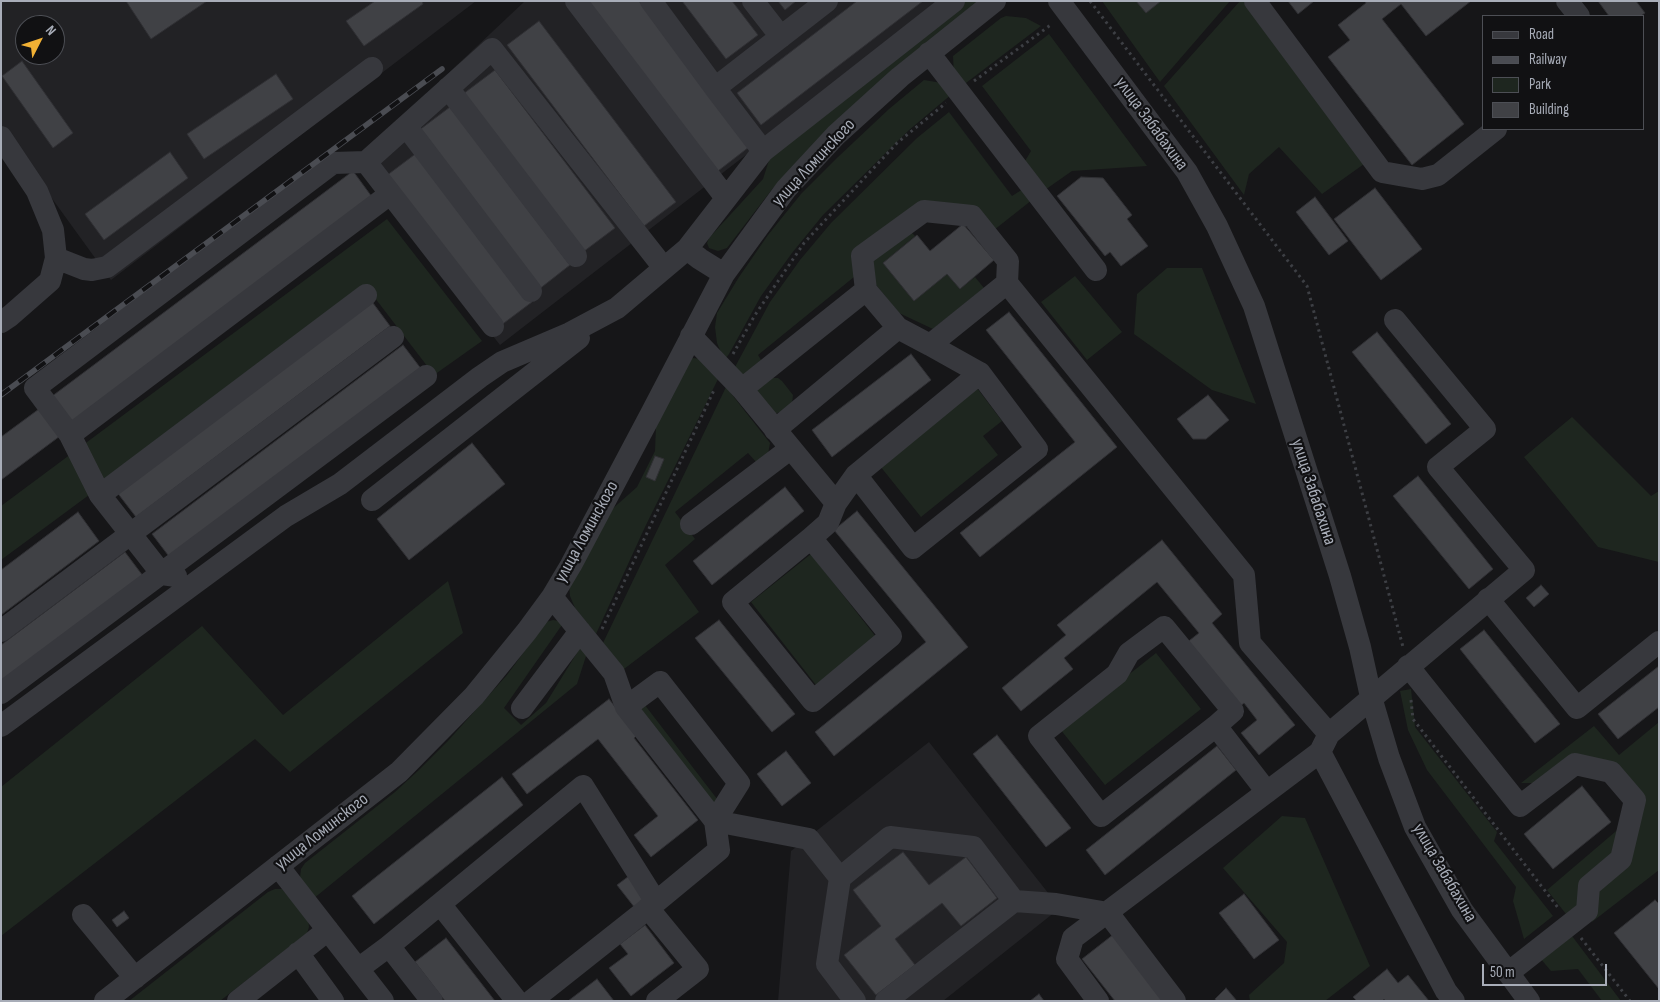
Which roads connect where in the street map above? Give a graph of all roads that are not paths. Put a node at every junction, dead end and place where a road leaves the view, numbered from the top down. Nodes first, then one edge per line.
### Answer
1 (576, 1) edge
2 (650, 1) edge
3 (753, 1) edge
4 (827, 1) edge
5 (954, 1) edge
6 (995, 1) edge
7 (1255, 1) edge
8 (1567, 1) edge
9 (1064, 7) edge
10 (1578, 15) edge
11 (780, 37) junction
12 (929, 53) junction
13 (372, 68) dead end
14 (448, 88) junction
15 (715, 88) junction
16 (406, 126) junction
17 (1495, 130) edge
18 (1, 137) edge
19 (763, 151) junction
20 (366, 162) junction
21 (390, 194) junction
22 (726, 198) junction
23 (688, 249) junction
24 (576, 256) dead end
25 (56, 258) junction
26 (664, 268) junction
27 (1096, 270) dead end
28 (724, 274) junction
29 (1007, 283) junction
30 (866, 290) junction
31 (531, 291) dead end
32 (366, 295) dead end
33 (617, 308) junction
34 (1395, 320) dead end
35 (1, 322) edge
36 (493, 326) dead end
37 (898, 328) junction
38 (692, 336) junction
39 (393, 338) dead end
40 (930, 345) junction
41 (980, 373) junction
42 (426, 376) dead end
43 (742, 389) junction
44 (775, 430) junction
45 (70, 435) junction
46 (790, 449) junction
47 (856, 475) junction
48 (100, 495) junction
49 (372, 500) dead end
50 (836, 503) junction
51 (691, 524) dead end
52 (225, 526) junction
53 (131, 534) junction
54 (811, 538) junction
55 (244, 548) junction
56 (162, 574) junction
57 (201, 580) junction
58 (552, 597) junction
59 (1488, 599) junction
60 (1, 631) edge
61 (586, 639) junction
62 (1659, 642) edge
63 (1408, 666) junction
64 (1, 693) edge
65 (1371, 697) junction
66 (626, 707) junction
67 (522, 708) dead end
68 (1, 726) edge
69 (1216, 726) junction
70 (1324, 743) junction
71 (1267, 792) junction
72 (714, 821) junction
73 (278, 866) junction
74 (840, 878) junction
75 (1014, 901) junction
76 (440, 904) junction
77 (652, 905) junction
78 (1108, 913) junction
79 (83, 915) dead end
80 (328, 930) junction
81 (389, 946) junction
82 (298, 953) junction
83 (358, 969) junction
84 (1508, 973) junction
85 (134, 978) junction
86 (1092, 997) edge
87 (529, 1000) edge
88 (106, 1001) edge
89 (238, 1001) edge
90 (333, 1001) edge
91 (383, 1001) edge
92 (432, 1001) edge
93 (656, 1001) edge
94 (855, 1001) edge
95 (886, 1001) edge
96 (1174, 1001) edge
97 (1454, 1001) edge
98 (1529, 1001) edge

1 - 22 street
2 - 15 street
3 - 11 street
4 - 11 street
5 - 19 street
6 - 12 street, улица Ломинского
7 - 17 street
8 - 10 street
9 - 65 street, улица Забабахина
11 - 15 street
12 - 27 street
12 - 28 street, улица Ломинского
13 - 25 street
14 - 16 street
14 - 24 street
14 - 26 street
15 - 19 street
16 - 20 street
16 - 31 street
18 - 25 street
19 - 22 street
20 - 21 street
20 - 45 street
21 - 36 street
21 - 45 street
22 - 23 street
23 - 26 street
23 - 28 street
25 - 35 street
26 - 33 street
28 - 38 street, улица Ломинского
29 - 30 street
29 - 40 street
29 - 70 street
30 - 37 street
30 - 43 street
32 - 48 street
33 - 49 street
33 - 55 street
34 - 59 street
37 - 40 street
37 - 44 street
38 - 43 street
38 - 58 street, улица Ломинского
39 - 53 street
40 - 41 street
41 - 47 street
41 - 47 street
42 - 52 street
43 - 44 street
44 - 46 street
45 - 48 street
46 - 50 street
46 - 51 street
47 - 50 street
48 - 53 street
50 - 54 street
52 - 55 street
52 - 56 street
53 - 56 street
53 - 60 street
54 - 54 street
55 - 57 street
56 - 57 street
56 - 64 street
57 - 68 street
58 - 61 street
58 - 73 street, улица Ломинского
59 - 62 street
59 - 63 street
61 - 66 street
61 - 67 street
63 - 65 street
63 - 84 street
65 - 70 street
65 - 84 street, улица Забабахина
66 - 72 street
66 - 72 street
69 - 69 street
69 - 71 street
70 - 71 street
70 - 97 street
71 - 78 street
72 - 74 street
72 - 77 street
73 - 80 street
73 - 85 street, улица Ломинского
74 - 75 street
74 - 94 street
75 - 78 street
75 - 95 street
76 - 77 street
76 - 81 street
76 - 87 street
77 - 87 street
77 - 93 street
78 - 86 street
78 - 96 street
79 - 85 street
80 - 82 street
80 - 83 street
81 - 83 street
81 - 92 street
82 - 89 street
82 - 90 street
83 - 91 street
84 - 98 street, улица Забабахина
85 - 88 street, улица Ломинского

